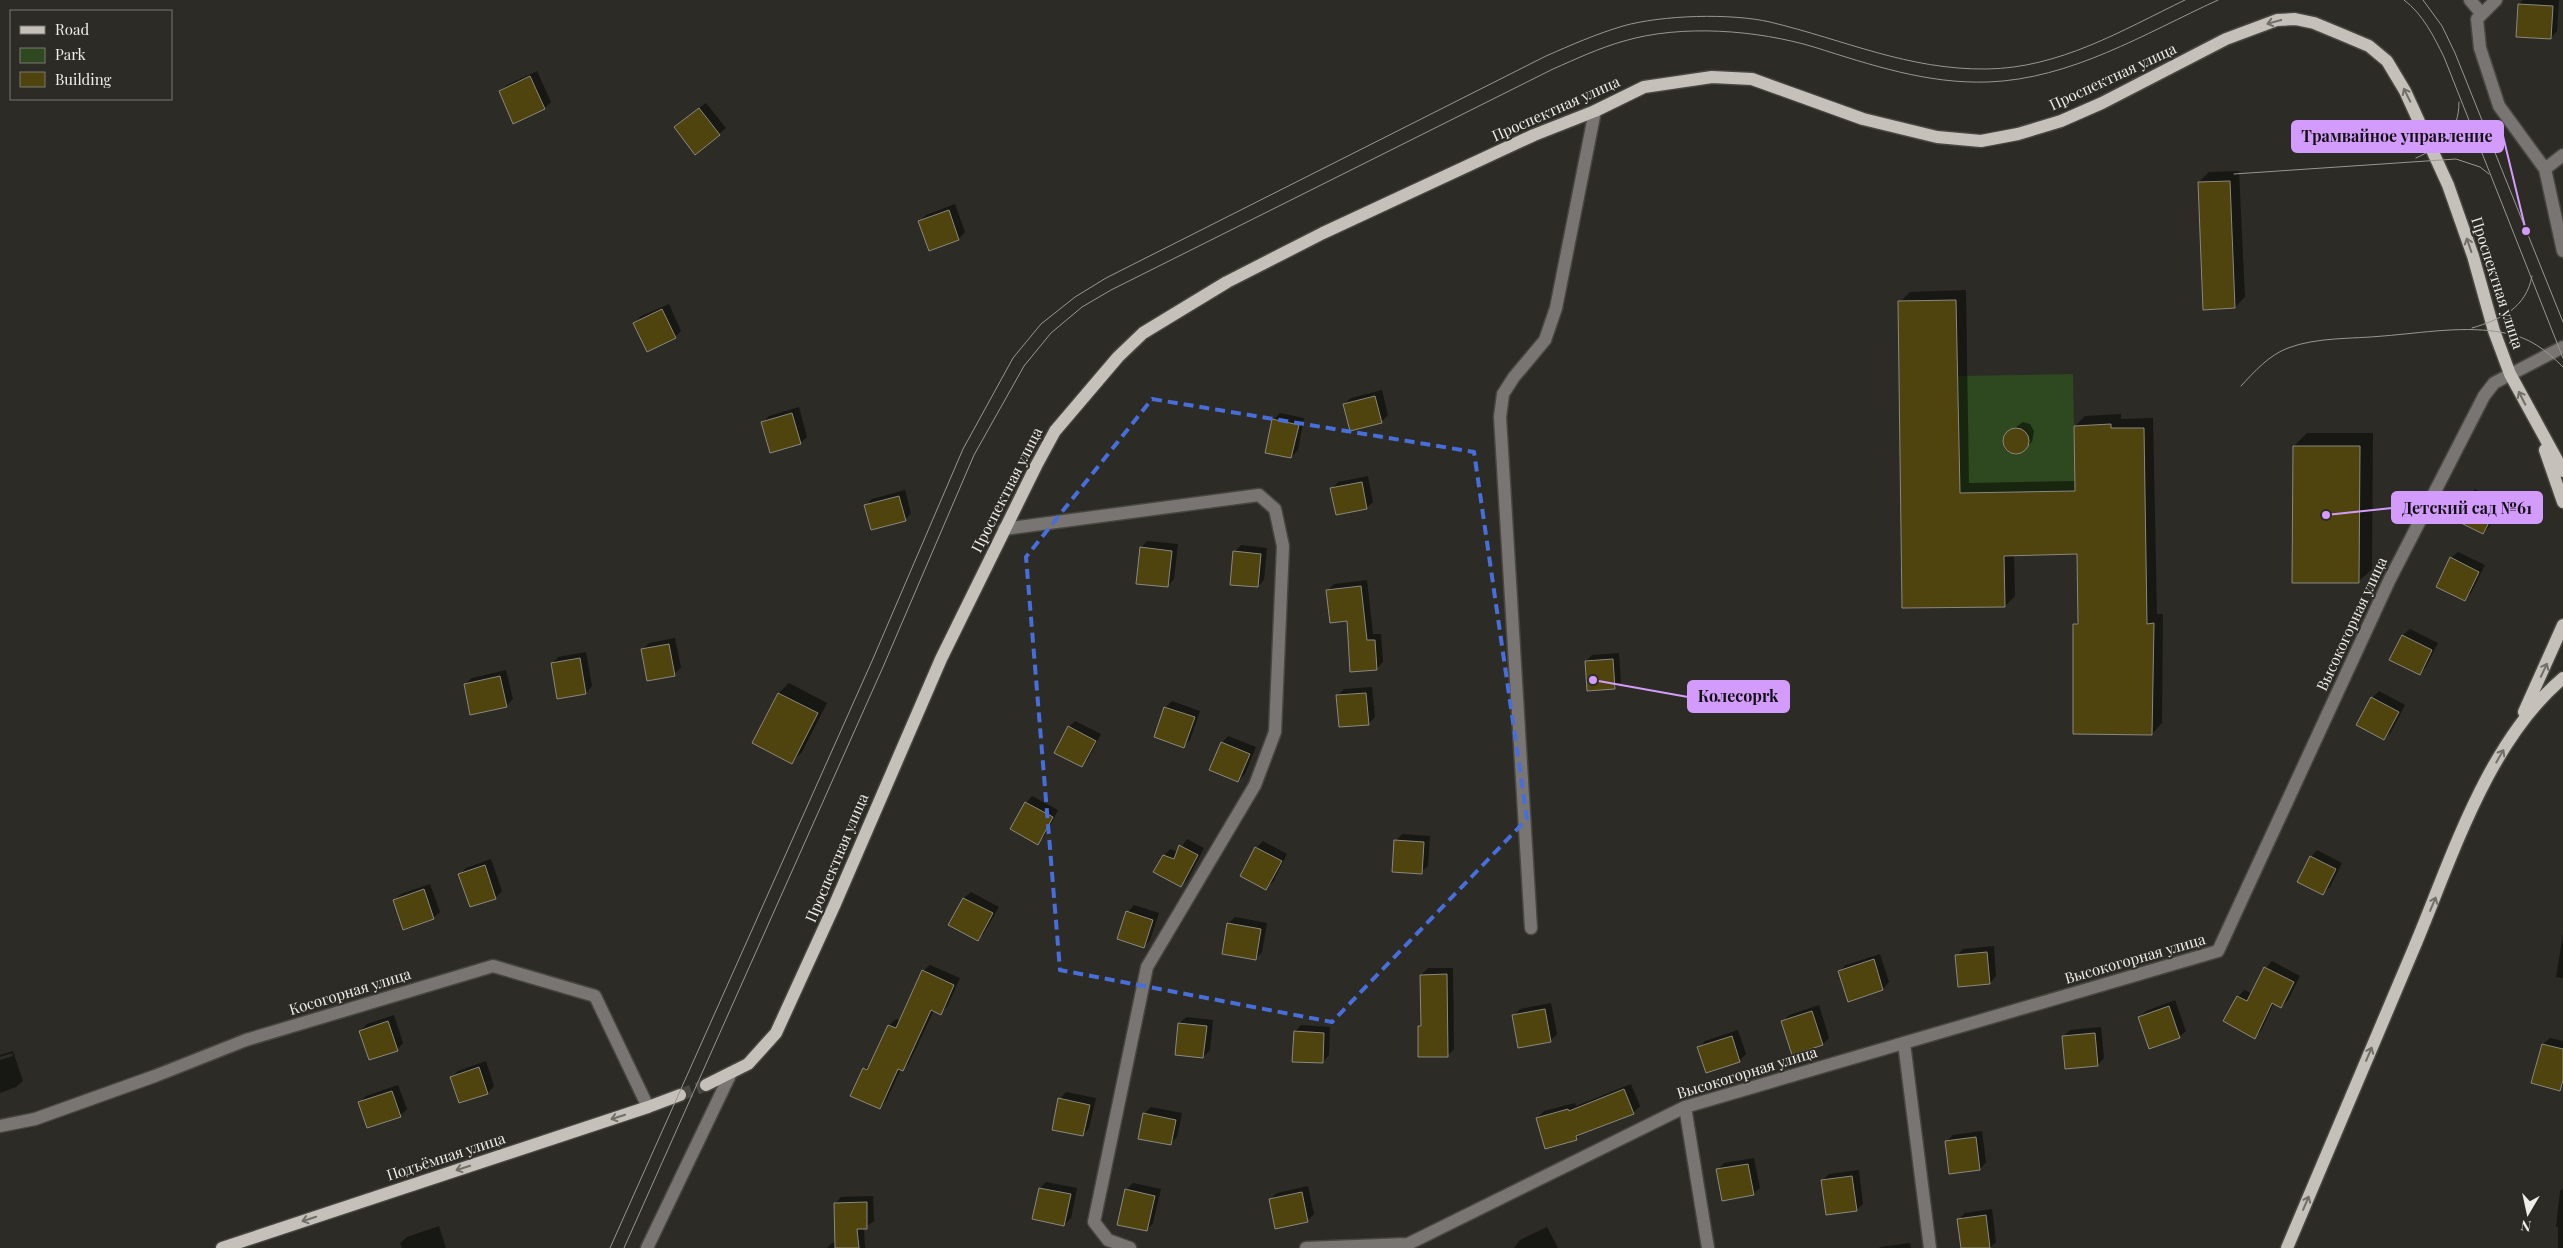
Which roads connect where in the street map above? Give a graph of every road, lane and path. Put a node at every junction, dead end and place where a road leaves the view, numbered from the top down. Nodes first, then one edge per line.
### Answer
1 (2470, 0) edge
2 (2496, 0) edge
3 (2481, 13) junction
4 (1595, 111) junction
5 (2563, 155) edge
6 (2545, 169) junction
7 (2563, 251) edge
8 (2563, 347) edge
9 (2510, 374) junction
10 (2538, 426) junction
11 (2563, 471) edge
12 (2563, 502) edge
13 (1004, 529) junction
14 (2563, 624) edge
15 (2563, 678) edge
16 (2515, 730) junction
17 (1531, 928) dead end
18 (1904, 1043) junction
19 (731, 1073) junction
20 (706, 1085) tunnel mouth
21 (680, 1094) tunnel mouth
22 (648, 1107) junction
23 (1685, 1107) junction
24 (0, 1126) edge
25 (1404, 1246) edge
26 (222, 1248) edge
27 (647, 1248) edge
28 (1130, 1248) edge
29 (1306, 1248) edge
30 (1708, 1248) edge
31 (1930, 1248) edge
32 (2287, 1248) edge

1 - 3 street
2 - 3 street
3 - 6 street
9 -> 4 main road, Проспектная улица
4 - 13 main road, Проспектная улица
4 - 17 street
5 - 6 street
6 - 7 street
8 - 9 street, Высокогорная улица
10 -> 9 main road, Проспектная улица
9 - 18 street, Высокогорная улица
10 - 11 main road, Проспектная улица
10 - 12 main road
13 - 19 main road, Проспектная улица
13 - 28 street
16 -> 14 main road
15 - 16 main road
32 -> 16 main road
18 - 23 street, Высокогорная улица
18 - 31 street
19 - 20 main road
19 - 27 street
21 - 22 main road, Подъёмная улица
22 - 24 street, Косогорная улица
22 -> 26 main road, Подъёмная улица
23 - 25 street, Высокогорная улица
23 - 30 street
25 - 29 street

